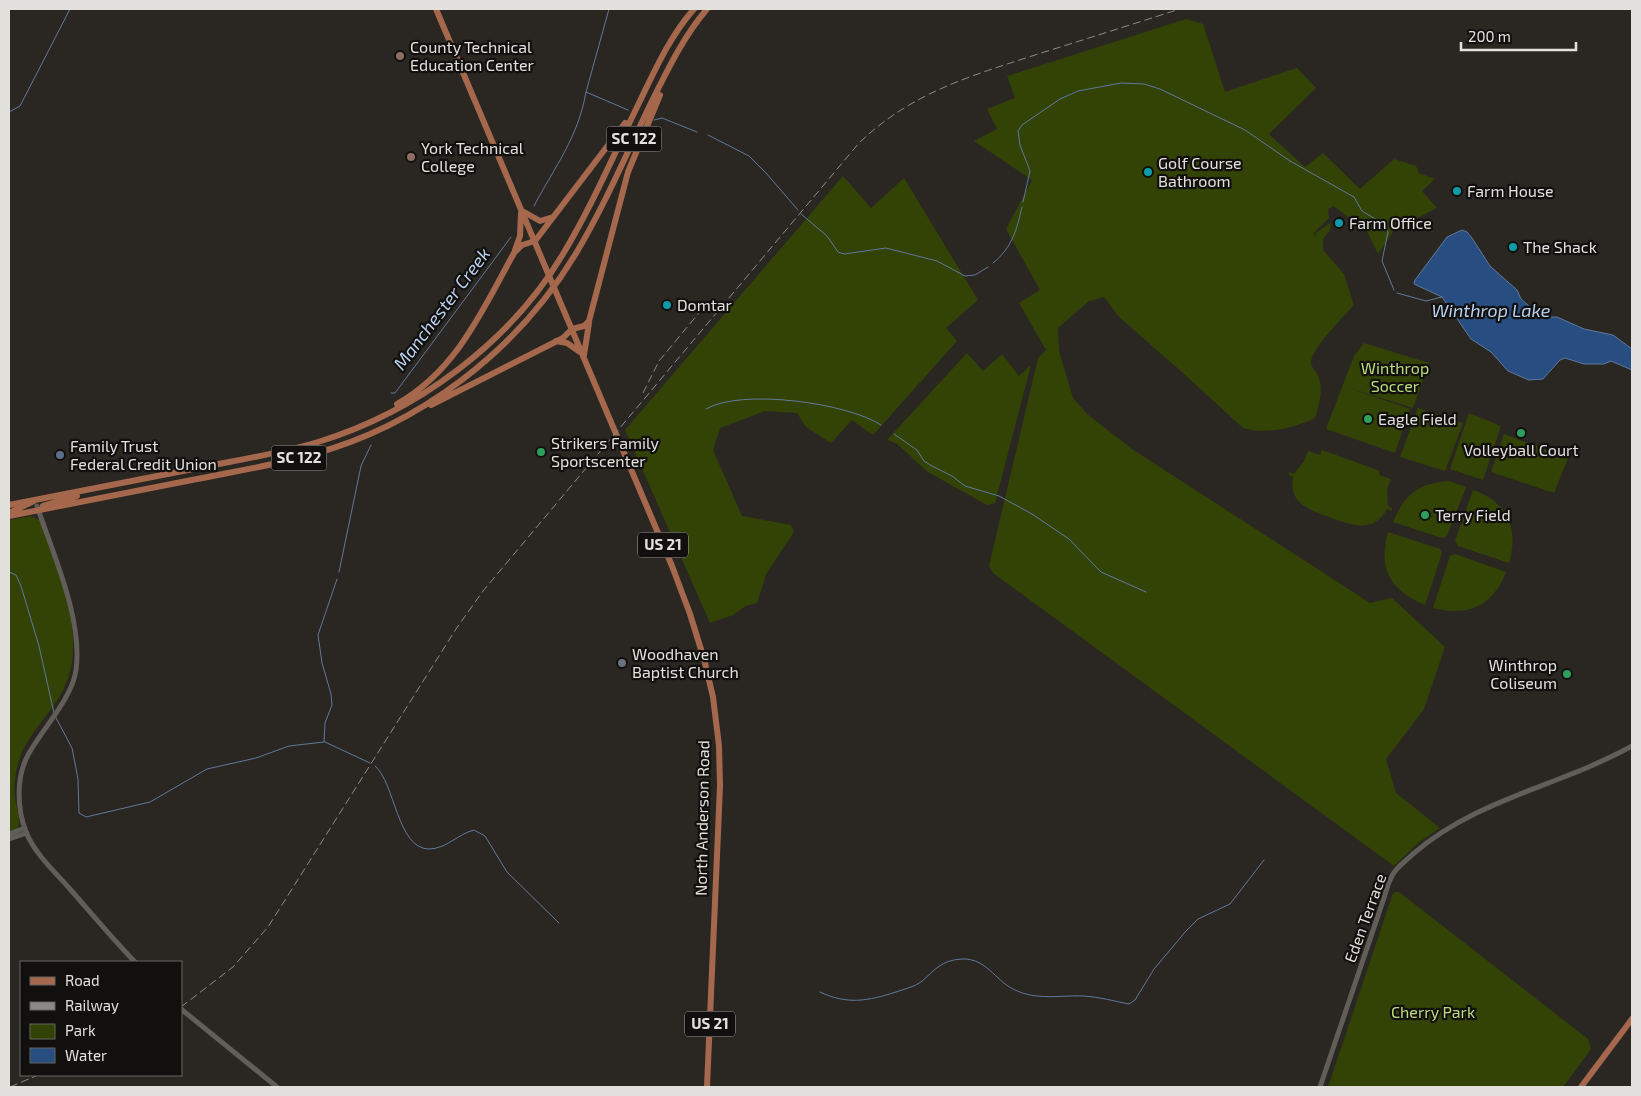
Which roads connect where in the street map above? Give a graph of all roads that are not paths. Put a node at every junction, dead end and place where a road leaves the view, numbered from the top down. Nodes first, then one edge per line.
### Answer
1 (436, 9) edge
2 (694, 9) edge
3 (707, 9) edge
4 (678, 51) junction
5 (640, 101) junction
6 (521, 210) junction
7 (556, 214) junction
8 (535, 241) junction
9 (514, 253) junction
10 (590, 319) junction
11 (572, 329) junction
12 (555, 341) junction
13 (584, 356) junction
14 (385, 426) junction
15 (336, 435) junction
16 (112, 485) junction
17 (9, 505) edge
18 (37, 505) junction
19 (9, 515) edge
20 (1632, 746) edge
21 (26, 830) junction
22 (9, 834) edge
23 (9, 839) edge
24 (134, 961) edge
25 (182, 1010) edge
26 (1632, 1019) edge
27 (277, 1087) edge
28 (707, 1087) edge
29 (1320, 1087) edge
30 (1581, 1087) edge

1 - 6 main road, US 21
2 - 5 main road, SC 122
3 - 4 main road, SC 122
4 - 10 main road
4 - 14 main road, SC 122
5 - 7 main road
5 - 15 main road, SC 122
6 - 7 main road
6 - 8 main road, US 21
6 - 9 main road
7 - 8 main road
8 - 9 main road
8 - 11 main road, North Anderson Road / US 21
9 - 15 main road
10 - 11 main road
10 - 13 main road
11 - 12 main road
11 - 13 main road, North Anderson Road / US 21
12 - 13 main road
12 - 14 main road
13 - 28 main road, North Anderson Road / US 21
14 - 18 main road, SC 122
15 - 16 main road, SC 122
16 - 18 main road, SC 122
16 - 18 main road
17 - 18 main road, SC 122
18 - 19 main road, SC 122
18 - 19 main road
18 - 21 street
20 - 29 street, Eden Terrace
21 - 22 street
21 - 23 street
21 - 24 street
25 - 27 street
26 - 30 main road

